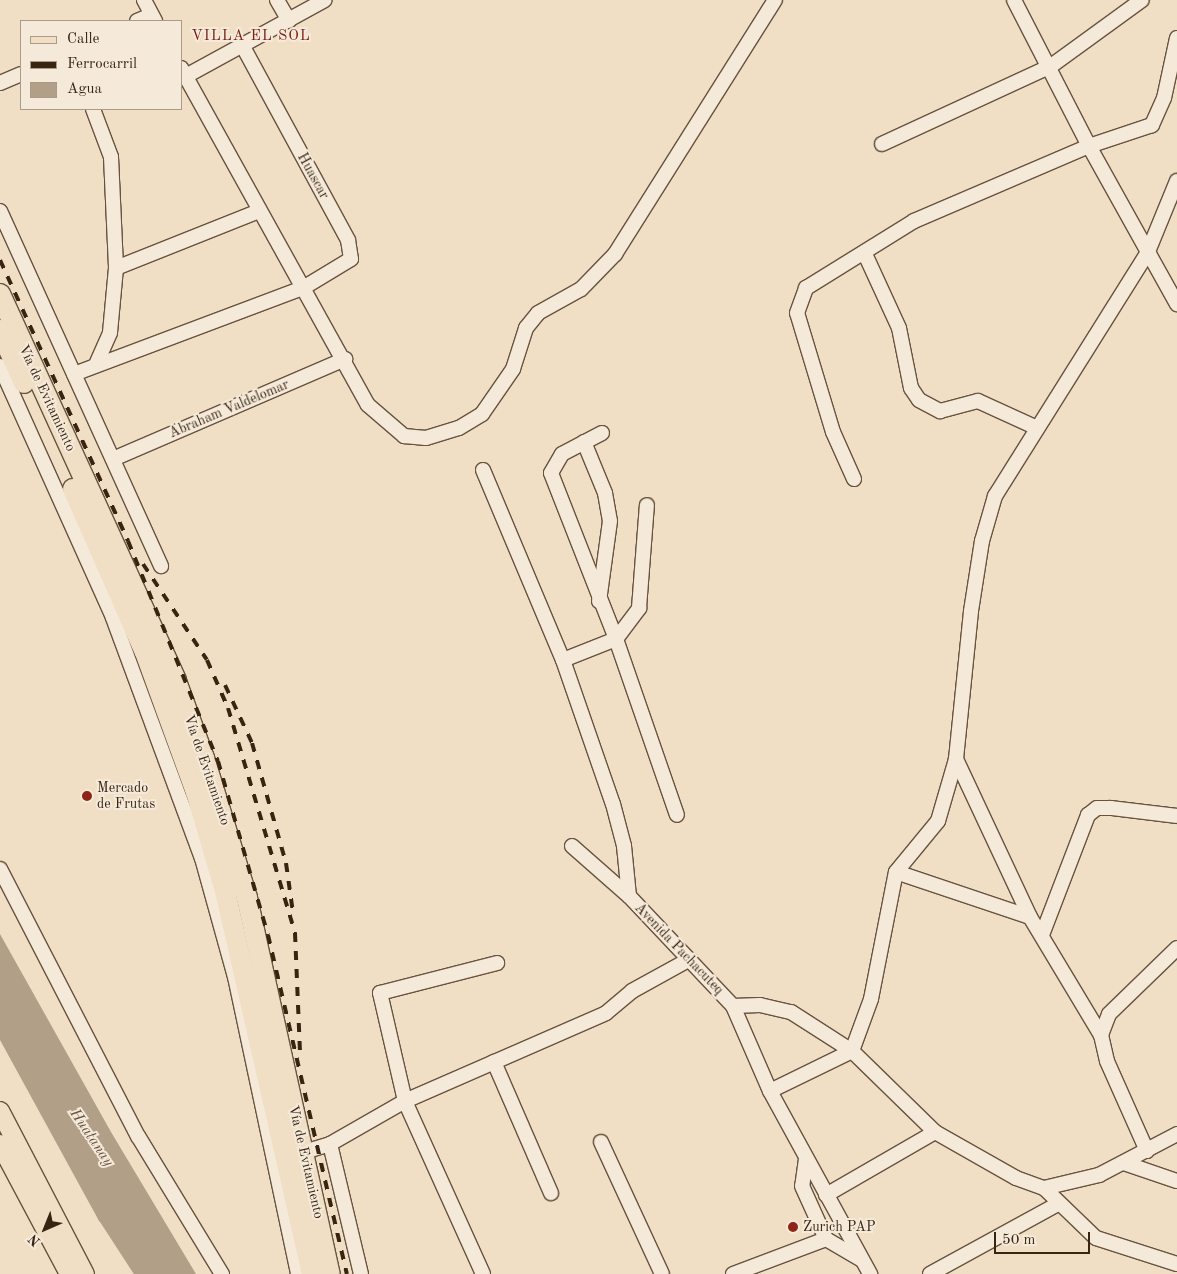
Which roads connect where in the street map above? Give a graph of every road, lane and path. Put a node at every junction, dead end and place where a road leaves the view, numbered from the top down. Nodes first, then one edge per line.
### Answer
1 (144, 0) edge
2 (277, 0) edge
3 (325, 0) edge
4 (775, 0) edge
5 (1014, 0) edge
6 (1142, 0) edge
7 (153, 18) edge
8 (289, 21) junction
9 (1177, 38) edge
10 (242, 45) junction
11 (1051, 66) junction
12 (184, 72) edge
13 (20, 74) edge
14 (0, 83) edge
15 (93, 110) edge
16 (882, 144) dead end
17 (1089, 146) junction
18 (1177, 181) edge
19 (1171, 206) edge
20 (0, 211) edge
21 (259, 211) junction
22 (865, 254) junction
23 (1147, 254) junction
24 (116, 268) junction
25 (303, 288) junction
26 (0, 294) edge
27 (1177, 304) edge
28 (0, 330) edge
29 (345, 359) junction
30 (0, 366) edge
31 (96, 366) junction
32 (74, 374) junction
33 (1037, 428) junction
34 (602, 433) dead end
35 (584, 442) junction
36 (113, 458) junction
37 (483, 470) dead end
38 (854, 479) dead end
39 (647, 505) dead end
40 (161, 566) dead end
41 (599, 601) junction
42 (616, 639) junction
43 (137, 655) junction
44 (564, 660) junction
45 (956, 759) junction
46 (676, 816) dead end
47 (1177, 816) edge
48 (572, 846) dead end
49 (0, 870) edge
50 (896, 872) junction
51 (629, 896) junction
52 (1030, 917) junction
53 (1042, 935) junction
54 (1177, 948) edge
55 (690, 959) junction
56 (497, 963) dead end
57 (239, 976) junction
58 (733, 1006) junction
59 (1101, 1035) junction
60 (852, 1051) junction
61 (494, 1062) junction
62 (770, 1091) junction
63 (405, 1101) junction
64 (0, 1111) edge
65 (935, 1132) junction
66 (1177, 1134) edge
67 (601, 1142) dead end
68 (4, 1144) edge
69 (330, 1144) junction
70 (1146, 1151) junction
71 (304, 1152) junction
72 (806, 1159) junction
73 (1124, 1162) junction
74 (1177, 1182) edge
75 (1044, 1188) junction
76 (551, 1193) dead end
77 (826, 1195) junction
78 (1058, 1204) junction
79 (826, 1239) junction
80 (863, 1261) junction
81 (1177, 1264) edge
82 (69, 1274) edge
83 (85, 1274) edge
84 (222, 1274) edge
85 (298, 1274) edge
86 (312, 1274) edge
87 (330, 1274) edge
88 (361, 1274) edge
89 (483, 1274) edge
90 (662, 1274) edge
91 (733, 1274) edge
92 (870, 1274) edge
93 (930, 1274) edge

1 - 7 street
2 - 8 street
3 - 8 street
4 - 29 street
5 - 11 street
6 - 11 street
8 - 10 street
9 - 17 street
10 - 12 street
10 - 25 street, Huascar
11 - 16 street
11 - 17 street
12 - 21 street
13 - 14 street
15 - 24 street
17 - 22 street
17 - 23 street
18 - 19 street
19 - 23 street
20 - 32 street
21 - 24 street
21 - 25 street
22 - 33 street
22 - 38 street
23 - 27 street
23 - 33 street
24 - 31 street
25 - 29 street
25 - 31 street, Huascar
26 - 71 highway, Vía de Evitamiento
28 - 43 highway, Vía de Evitamiento
29 - 36 street, Abraham Valdelomar
30 - 43 street
31 - 32 street, Huascar
32 - 36 street
33 - 45 street
34 - 35 street
35 - 41 street
35 - 41 street
36 - 40 street
37 - 44 street
39 - 42 street
41 - 42 street
42 - 44 street
42 - 46 street
43 - 57 highway, Vía de Evitamiento
44 - 51 street
45 - 50 street
45 - 52 street
47 - 53 street
48 - 51 street, Avenida Pachacuteq
49 - 84 street
50 - 52 street
50 - 60 street
51 - 55 street, Avenida Pachacuteq
52 - 53 street
53 - 59 street
54 - 59 street
55 - 58 street, Avenida Pachacuteq
55 - 61 street
56 - 63 street
57 - 85 street
57 - 86 highway, Vía de Evitamiento
58 - 60 street, Avenida Pachacuteq
58 - 62 street
59 - 70 street
60 - 62 street
60 - 65 street, Avenida Pachacuteq
61 - 63 street
61 - 76 street
62 - 72 street
63 - 69 street
63 - 89 street
64 - 68 main road
65 - 75 street, Avenida Pachacuteq
65 - 77 street
66 - 70 street
67 - 90 street
68 - 82 main road
68 - 83 main road
69 - 71 street
69 - 88 street
70 - 73 street
71 - 87 highway, Vía de Evitamiento
72 - 77 street
72 - 79 street
73 - 74 street
73 - 75 street
75 - 78 street
77 - 80 street
78 - 81 street
78 - 93 street
79 - 80 street
79 - 91 street
80 - 92 street

